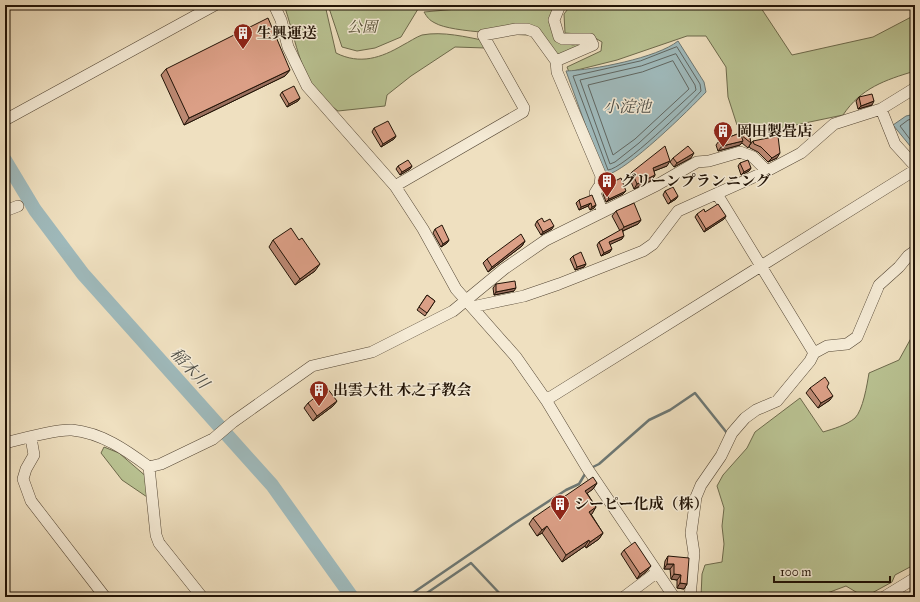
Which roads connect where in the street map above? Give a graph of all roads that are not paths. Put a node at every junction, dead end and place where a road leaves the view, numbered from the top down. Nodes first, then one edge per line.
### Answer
1 (215, 5) edge
2 (274, 5) edge
3 (560, 5) edge
4 (556, 62) junction
5 (915, 88) edge
6 (881, 109) junction
7 (5, 120) edge
8 (915, 166) edge
9 (915, 170) edge
10 (767, 171) junction
11 (395, 186) junction
12 (717, 194) junction
13 (18, 206) dead end
14 (602, 210) junction
15 (5, 211) edge
16 (915, 251) edge
17 (761, 265) junction
18 (469, 304) junction
19 (814, 353) junction
20 (546, 400) junction
21 (31, 438) junction
22 (5, 443) edge
23 (149, 467) junction
24 (656, 574) junction
25 (915, 578) edge
26 (104, 597) edge
27 (202, 597) edge
28 (624, 597) edge
29 (674, 597) edge
30 (690, 597) edge
31 (884, 597) edge

1 - 7 street
2 - 11 street
3 - 4 street
4 - 11 street
4 - 14 street
5 - 6 street
6 - 8 street
6 - 10 street
9 - 17 street
10 - 12 street
10 - 14 street
11 - 18 street
12 - 17 street
12 - 18 street
13 - 15 street
14 - 18 street
16 - 19 street
17 - 19 street
17 - 20 street
18 - 20 street
18 - 23 street
19 - 30 street
20 - 24 street
21 - 22 street
21 - 23 street
21 - 26 street
23 - 27 street
24 - 28 street
24 - 29 street
25 - 31 street

